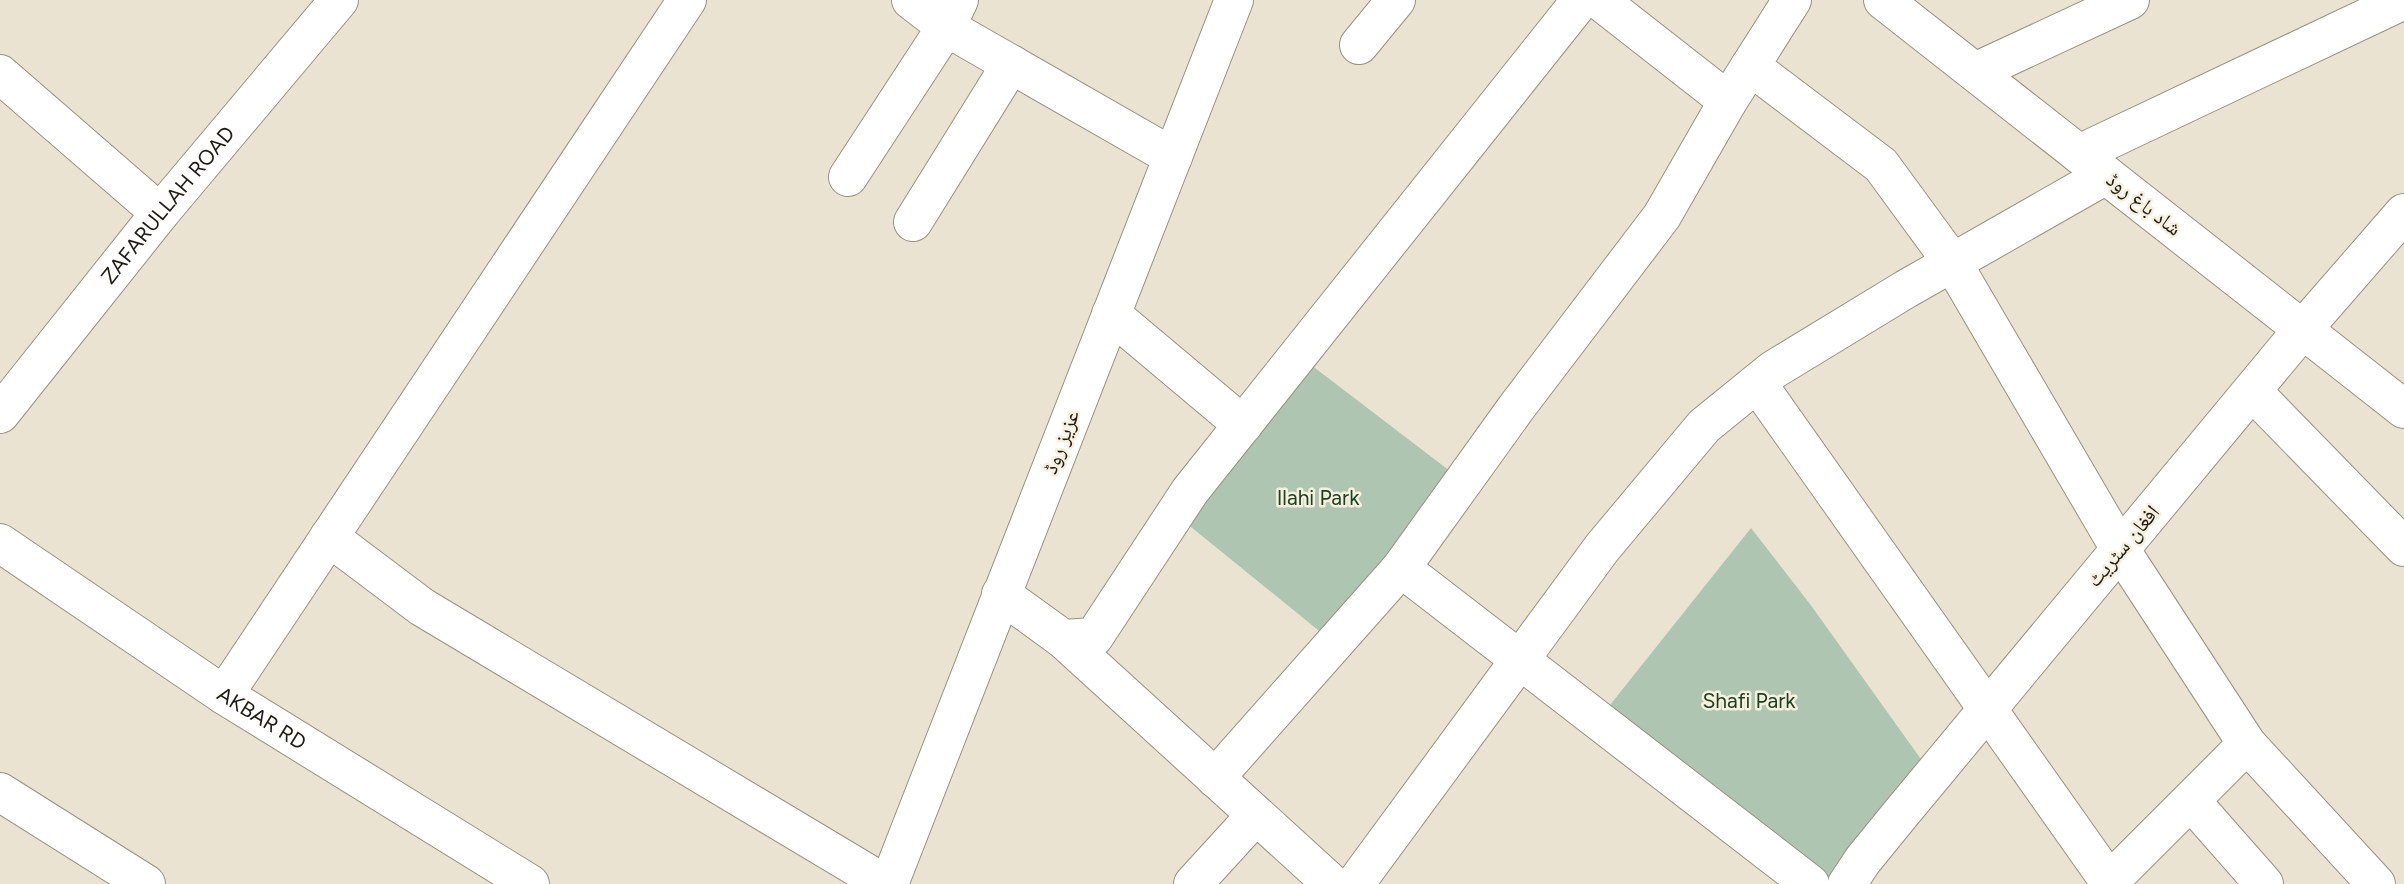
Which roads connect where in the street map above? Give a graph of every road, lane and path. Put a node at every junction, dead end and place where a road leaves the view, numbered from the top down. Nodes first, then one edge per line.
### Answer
1 (339, 0) edge
2 (687, 0) edge
3 (911, 0) edge
4 (1234, 0) edge
5 (1396, 0) edge
6 (1581, 0) edge
7 (1599, 0) edge
8 (1792, 0) edge
9 (1883, 0) edge
10 (2130, 0) edge
11 (2404, 0) edge
12 (952, 13) edge
13 (1359, 45) dead end
14 (1011, 64) junction
15 (1750, 66) junction
16 (1975, 72) junction
17 (0, 74) edge
18 (1728, 101) junction
19 (1173, 157) junction
20 (2093, 164) junction
21 (848, 177) dead end
22 (160, 213) junction
23 (2404, 213) edge
24 (913, 222) dead end
25 (1952, 262) junction
26 (1111, 314) junction
27 (2303, 329) junction
28 (1757, 383) junction
29 (2252, 391) junction
30 (2404, 409) edge
31 (0, 414) edge
32 (1243, 425) junction
33 (329, 537) junction
34 (0, 543) edge
35 (2404, 547) edge
36 (2120, 549) junction
37 (1401, 568) junction
38 (1001, 594) junction
39 (1063, 639) junction
40 (1520, 660) junction
41 (224, 695) junction
42 (1988, 709) junction
43 (2247, 744) junction
44 (1215, 778) junction
45 (0, 792) edge
46 (2191, 801) junction
47 (1256, 815) junction
48 (2108, 883) edge
49 (146, 884) edge
50 (530, 884) edge
51 (887, 884) edge
52 (1193, 884) edge
53 (1332, 884) edge
54 (1355, 884) edge
55 (1810, 884) edge
56 (1847, 884) edge
57 (2264, 884) edge
58 (2376, 884) edge

1 - 22 street, ZAFARULLAH ROAD
2 - 33 street
3 - 12 street
4 - 19 street, عزیز روڈ
5 - 13 street
6 - 32 street
7 - 18 street
8 - 15 street
9 - 16 street, شاد باغ روڈ
10 - 16 street
11 - 20 street
12 - 14 street
12 - 21 street
14 - 19 street
14 - 24 street
15 - 18 street
15 - 25 street
16 - 20 street, شاد باغ روڈ
17 - 22 street
18 - 37 street
19 - 26 street, عزیز روڈ
20 - 25 street
20 - 27 street, شاد باغ روڈ
22 - 31 street, ZAFARULLAH ROAD
23 - 27 street, افغان سٹریٹ
25 - 28 street
25 - 36 street
26 - 32 street
26 - 38 street, عزیز روڈ
27 - 29 street, افغان سٹریٹ
27 - 30 street, شاد باغ روڈ
28 - 40 street
28 - 42 street
29 - 35 street
29 - 36 street, افغان سٹریٹ
32 - 39 street
33 - 41 street
33 - 51 street
34 - 41 street, AKBAR RD
36 - 42 street, افغان سٹریٹ
36 - 43 street
37 - 40 street
37 - 44 street
38 - 39 street
38 - 51 street, عزیز روڈ
39 - 44 street
40 - 54 street
40 - 55 street
41 - 50 street, AKBAR RD
42 - 48 street
42 - 56 street, افغان سٹریٹ
43 - 46 street
43 - 58 street
44 - 47 street
45 - 49 street
46 - 48 street
46 - 57 street
47 - 52 street
47 - 53 street

